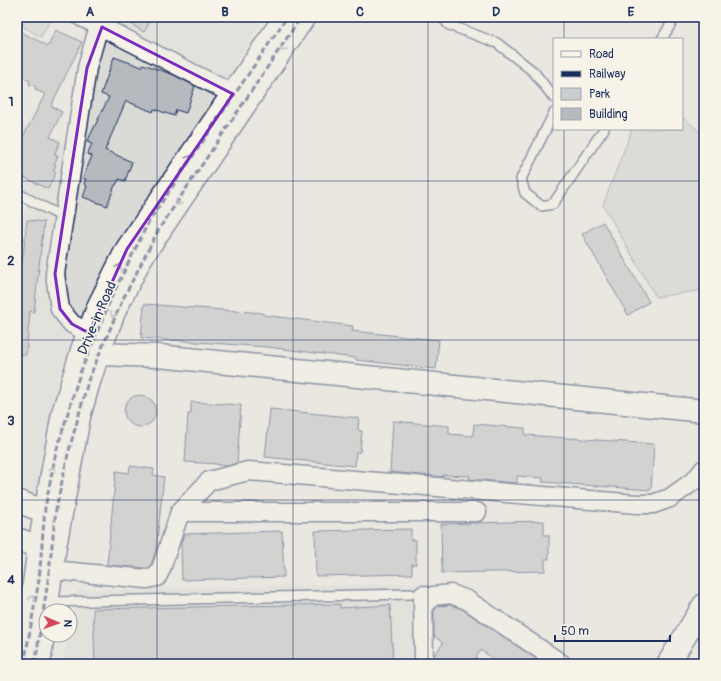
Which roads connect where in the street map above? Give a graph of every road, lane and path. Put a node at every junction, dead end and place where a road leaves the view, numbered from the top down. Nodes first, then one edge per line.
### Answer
1 (81, 17) edge
2 (285, 17) edge
3 (304, 17) edge
4 (442, 17) edge
5 (675, 17) edge
6 (106, 24) edge
7 (663, 38) edge
8 (233, 94) junction
9 (553, 97) edge
10 (553, 115) edge
11 (603, 130) edge
12 (17, 193) edge
13 (64, 216) junction
14 (89, 333) junction
15 (98, 354) junction
16 (704, 411) edge
17 (704, 469) edge
18 (17, 501) edge
19 (180, 512) junction
20 (477, 512) dead end
21 (53, 515) junction
22 (17, 539) edge
23 (48, 557) junction
24 (419, 597) junction
25 (704, 605) edge
26 (37, 613) edge
27 (23, 664) edge
28 (39, 664) edge
29 (424, 664) edge
30 (562, 664) edge
31 (668, 664) edge

1 - 6 street
2 - 8 main road, Drive-in Road
3 -> 15 main road, Drive-in Road
4 - 9 lane
5 - 7 lane
6 - 8 street
6 - 13 street
14 -> 8 main road, Drive-in Road
10 - 11 lane
12 - 13 lane
13 - 14 street
21 -> 14 main road, Drive-in Road
15 - 16 main road
15 - 21 main road, Drive-in Road
17 - 19 street
18 - 21 main road
19 - 20 street
19 - 23 street
21 - 23 main road, Drive-in Road
22 - 23 main road
23 - 26 main road, Drive-in Road
24 - 26 lane
24 - 29 street
24 - 30 street
25 - 31 main road
26 - 27 main road, Drive-in Road
26 - 28 main road, Drive-in Road

